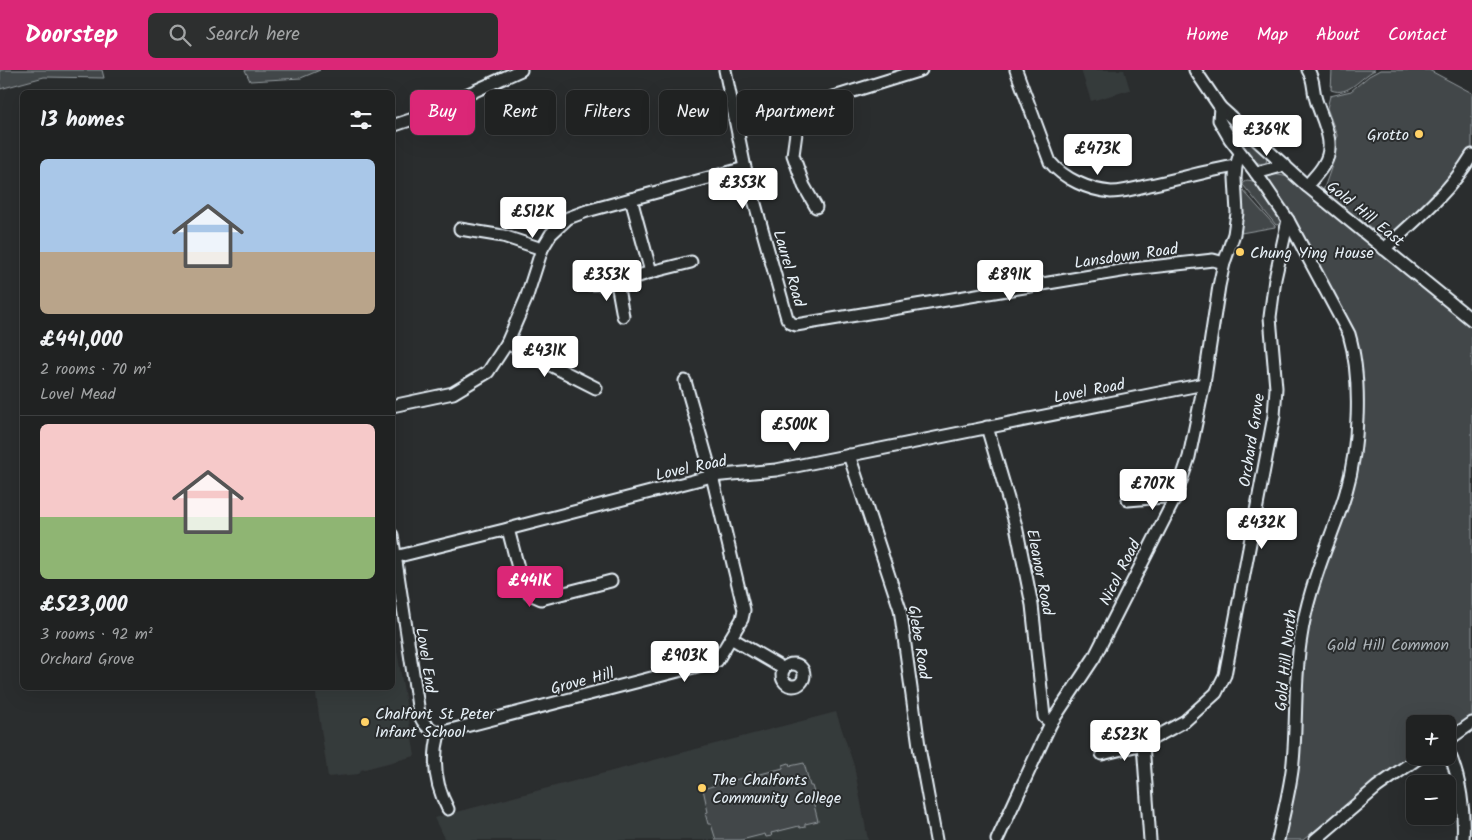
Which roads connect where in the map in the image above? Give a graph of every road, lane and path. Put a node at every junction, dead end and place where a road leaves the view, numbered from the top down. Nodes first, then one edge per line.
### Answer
1 (521, 70) edge
2 (725, 70) edge
3 (921, 70) edge
4 (1016, 70) edge
5 (1195, 70) edge
6 (1308, 70) edge
7 (885, 75) edge
8 (845, 90) edge
9 (1220, 107) junction
10 (395, 125) edge
11 (737, 125) edge
12 (739, 135) edge
13 (796, 135) edge
14 (1240, 153) junction
15 (1472, 155) edge
16 (1285, 165) junction
17 (1236, 166) junction
18 (745, 168) junction
19 (1256, 173) junction
20 (1307, 186) junction
21 (631, 199) junction
22 (816, 207) dead end
23 (1288, 220) junction
24 (460, 229) dead end
25 (542, 249) junction
26 (1384, 249) junction
27 (691, 262) dead end
28 (1224, 263) junction
29 (651, 272) junction
30 (616, 283) junction
31 (589, 284) dead end
32 (623, 316) dead end
33 (1472, 320) edge
34 (796, 325) joint
35 (507, 343) junction
36 (685, 381) dead end
37 (1204, 384) junction
38 (596, 388) dead end
39 (395, 405) edge
40 (987, 427) junction
41 (849, 455) junction
42 (712, 476) junction
43 (1176, 496) junction
44 (1128, 500) dead end
45 (508, 529) junction
46 (395, 556) joint
47 (611, 582) dead end
48 (731, 638) junction
49 (784, 669) dead end
50 (1472, 723) edge
51 (1051, 724) junction
52 (439, 733) junction
53 (1456, 734) edge
54 (1143, 744) junction
55 (1102, 754) dead end
56 (1408, 765) edge
57 (1453, 765) edge
58 (448, 809) dead end
59 (1468, 824) edge
60 (936, 840) edge
61 (997, 840) edge
62 (1150, 840) edge
63 (1278, 840) edge
64 (1315, 840) edge
65 (1463, 840) edge

1 - 10 street
2 - 11 street, Laurel Road
3 - 7 street
4 - 17 street
5 - 9 street
6 - 20 street
7 - 8 street
9 - 14 street, Gold Hill North
9 - 16 street, Gold Hill East
12 - 18 street, Laurel Road
13 - 22 street
14 - 17 street, Nicol Road
14 - 19 street, Gold Hill North
15 - 26 street
16 - 19 street
16 - 20 street, Gold Hill East
17 - 28 street, Nicol Road
18 - 21 street
18 - 34 street, Laurel Road
19 - 23 street, Gold Hill North
20 - 26 street, Gold Hill East
21 - 25 street
21 - 29 street
23 - 54 street, Orchard Grove
23 - 63 street, Gold Hill North
24 - 25 street
25 - 35 street
26 - 33 street, Gold Hill East
27 - 29 street
28 - 34 street, Lansdown Road
28 - 37 street, Nicol Road
29 - 30 street
30 - 31 street
30 - 32 street
35 - 38 street
35 - 39 street
36 - 42 street, Grove Hill
37 - 40 street, Lovel Road
37 - 43 street, Nicol Road
40 - 41 street, Lovel Road
40 - 51 street, Eleanor Road
41 - 42 street, Lovel Road
41 - 60 street, Glebe Road
42 - 45 street, Lovel Road
42 - 48 street, Grove Hill
43 - 44 street
43 - 51 street, Nicol Road
45 - 46 street, Lovel Road
45 - 47 street
46 - 52 street, Lovel End
48 - 49 street
48 - 52 street, Grove Hill
50 - 53 street
51 - 61 street, Nicol Road
52 - 58 street
54 - 55 street, Orchard Grove
54 - 62 street
56 - 64 street
57 - 59 street
59 - 65 street

